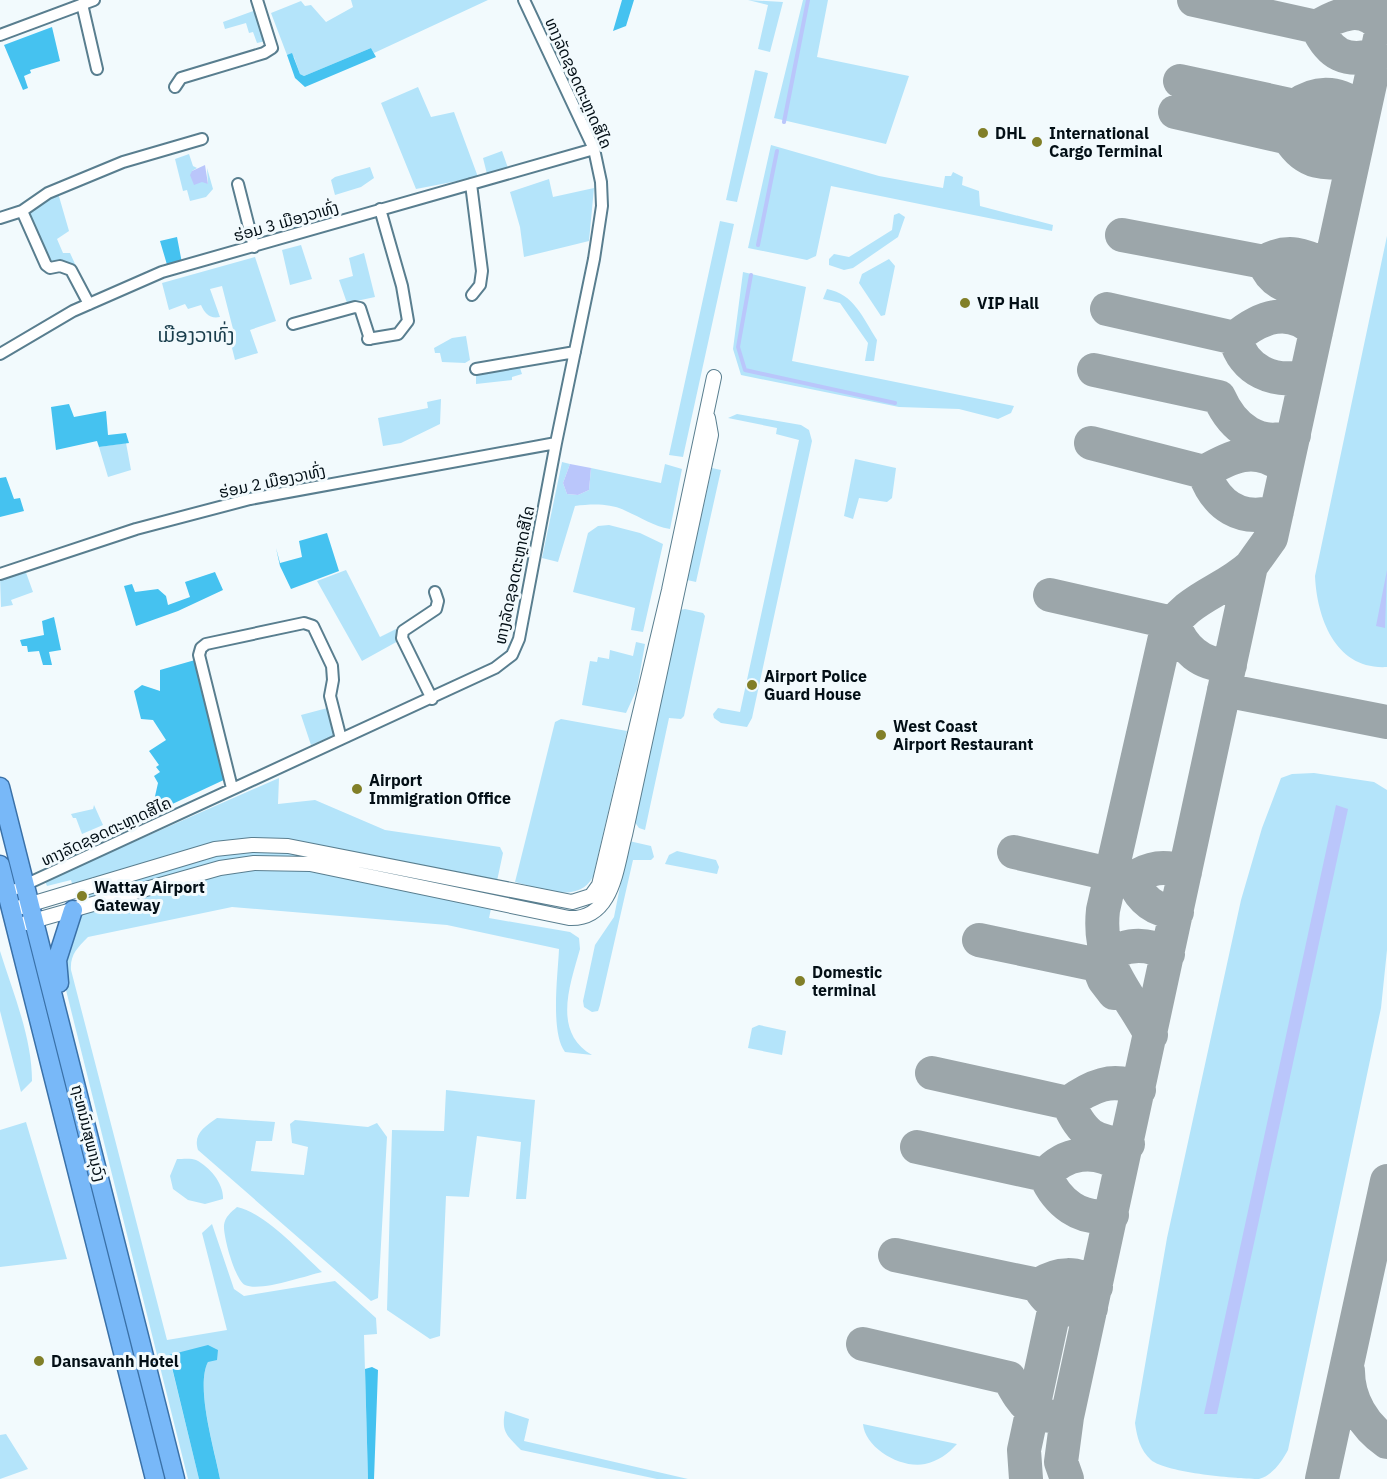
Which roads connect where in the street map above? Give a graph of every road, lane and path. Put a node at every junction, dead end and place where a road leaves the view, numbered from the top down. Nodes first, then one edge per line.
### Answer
1 (94, 0) edge
2 (257, 0) edge
3 (524, 0) edge
4 (74, 4) edge
5 (0, 35) edge
6 (97, 69) dead end
7 (175, 87) dead end
8 (202, 139) dead end
9 (594, 149) junction
10 (238, 184) dead end
11 (471, 184) junction
12 (380, 209) junction
13 (22, 211) junction
14 (0, 218) edge
15 (254, 247) junction
16 (472, 295) dead end
17 (89, 304) junction
18 (292, 324) dead end
19 (575, 352) junction
20 (0, 354) edge
21 (476, 369) dead end
22 (714, 377) dead end
23 (707, 409) junction
24 (556, 442) junction
25 (0, 574) edge
26 (435, 592) dead end
27 (432, 699) junction
28 (341, 739) junction
29 (0, 787) edge
30 (232, 788) junction
31 (194, 855) junction
32 (321, 859) junction
33 (0, 865) edge
34 (198, 874) junction
35 (24, 886) junction
36 (507, 888) junction
37 (504, 905) junction
38 (8, 906) edge
39 (73, 910) junction
40 (31, 912) junction
41 (81, 1103) junction
42 (155, 1479) edge
43 (176, 1479) edge

1 - 4 street
2 - 7 street
3 - 9 street, ທາງລັດຊອດຕະຫຼາດສີໄຄ
4 - 5 street
4 - 6 street
8 - 13 street
9 - 11 street, ຮ່ອມ 3 ເມືອງວາທົ່ງ
9 - 19 street, ທາງລັດຊອດຕະຫຼາດສີໄຄ
10 - 15 street
11 - 12 street, ຮ່ອມ 3 ເມືອງວາທົ່ງ
11 - 16 street
12 - 15 street, ຮ່ອມ 3 ເມືອງວາທົ່ງ
12 - 18 street
13 - 14 street
13 - 17 street
15 - 17 street, ຮ່ອມ 3 ເມືອງວາທົ່ງ
17 - 20 street, ຮ່ອມ 3 ເມືອງວາທົ່ງ
19 - 21 street
19 - 24 street, ທາງລັດຊອດຕະຫຼາດສີໄຄ
22 - 23 street
23 - 36 street
23 - 37 street
24 - 25 street, ຮ່ອມ 2 ເມືອງວາທົ່ງ
24 - 27 street, ທາງລັດຊອດຕະຫຼາດສີໄຄ
26 - 27 street
27 - 28 street, ທາງລັດຊອດຕະຫຼາດສີໄຄ
28 - 30 street, ທາງລັດຊອດຕະຫຼາດສີໄຄ
28 - 30 street
29 - 35 highway, ຖະຫນົນສຸພານຸວົງ
30 - 35 street, ທາງລັດຊອດຕະຫຼາດສີໄຄ
31 - 32 street
31 - 34 street
31 - 40 street
32 - 34 street
32 - 36 street
32 - 37 street
33 - 38 highway, ຖະຫນົນສຸພານຸວົງ
34 - 39 street
35 - 38 street, ທາງລັດຊອດຕະຫຼາດສີໄຄ
35 - 40 highway, ຖະຫນົນສຸພານຸວົງ
36 - 37 street
38 - 40 street
38 - 42 highway, ຖະຫນົນສຸພານຸວົງ
39 - 40 street
39 - 41 highway
40 - 41 highway, ຖະຫນົນສຸພານຸວົງ
41 - 43 highway, ຖະຫນົນສຸພານຸວົງ

